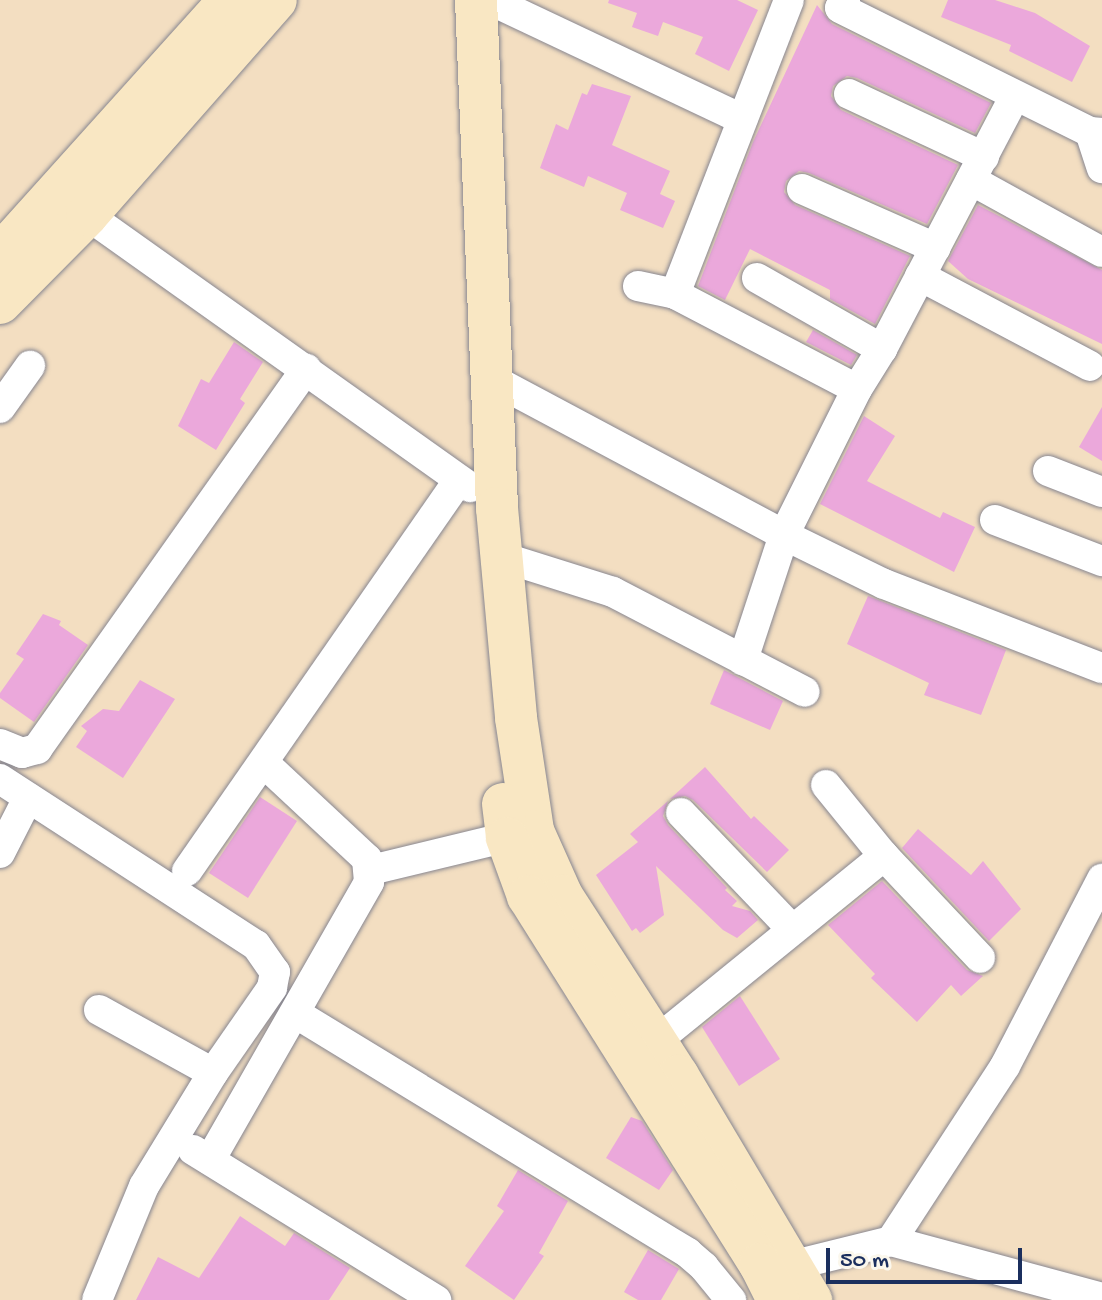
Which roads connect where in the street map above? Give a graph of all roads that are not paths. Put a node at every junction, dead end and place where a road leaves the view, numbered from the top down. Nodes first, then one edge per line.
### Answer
1 (230, 0) edge
2 (276, 0) edge
3 (449, 0) edge
4 (476, 0) edge
5 (490, 0) edge
6 (789, 0) edge
7 (835, 3) edge
8 (849, 94) dead end
9 (1015, 96) junction
10 (742, 119) junction
11 (1096, 132) edge
12 (977, 168) junction
13 (1102, 168) edge
14 (802, 189) dead end
15 (87, 215) junction
16 (936, 248) junction
17 (1102, 252) edge
18 (0, 255) edge
19 (920, 276) junction
20 (757, 278) dead end
21 (638, 286) dead end
22 (675, 294) junction
23 (0, 303) edge
24 (882, 349) junction
25 (30, 366) dead end
26 (1090, 366) dead end
27 (306, 369) junction
28 (857, 389) junction
29 (483, 402) junction
30 (0, 408) edge
31 (1048, 471) dead end
32 (464, 484) junction
33 (1102, 492) edge
34 (995, 520) dead end
35 (784, 535) junction
36 (502, 557) junction
37 (1102, 561) edge
38 (743, 660) junction
39 (1100, 662) edge
40 (805, 692) dead end
41 (0, 744) edge
42 (265, 764) junction
43 (0, 779) edge
44 (826, 785) dead end
45 (28, 798) junction
46 (681, 813) dead end
47 (520, 834) junction
48 (0, 853) edge
49 (884, 856) junction
50 (371, 870) junction
51 (187, 871) dead end
52 (1102, 879) edge
53 (791, 928) junction
54 (980, 958) dead end
55 (99, 1010) dead end
56 (295, 1013) junction
57 (655, 1042) junction
58 (213, 1073) junction
59 (174, 1139) junction
60 (210, 1160) junction
61 (891, 1241) junction
62 (777, 1287) edge
63 (1102, 1298) edge
64 (97, 1300) edge
65 (436, 1300) edge
66 (731, 1300) edge

1 - 18 street
2 - 15 street
3 - 29 street
4 - 29 street
5 - 10 street
6 - 10 street
7 - 9 street
8 - 12 street
9 - 11 street
9 - 12 street
10 - 22 street
11 - 13 street
12 - 16 street
12 - 17 street
14 - 16 street
15 - 23 street
15 - 27 street
16 - 19 street
19 - 24 street
19 - 26 street
20 - 24 street
21 - 22 street
22 - 28 street
24 - 28 street
25 - 30 street
27 - 32 street
27 - 41 street
28 - 35 street
29 - 32 street
29 - 35 street
29 - 36 street
31 - 33 street
32 - 42 street
32 - 47 street
34 - 37 street
35 - 38 street
35 - 39 street
36 - 38 street
36 - 47 street
38 - 40 street
42 - 50 street
42 - 51 street
43 - 45 street
44 - 49 street
45 - 48 street
45 - 58 street
46 - 53 street
47 - 50 street
47 - 57 street
47 - 62 street
49 - 53 street
49 - 54 street
50 - 56 street
52 - 61 street
53 - 57 street
55 - 58 street
56 - 60 street
56 - 66 street
57 - 62 street
58 - 59 street
59 - 60 street
59 - 64 street
60 - 65 street
61 - 62 street
61 - 63 street

